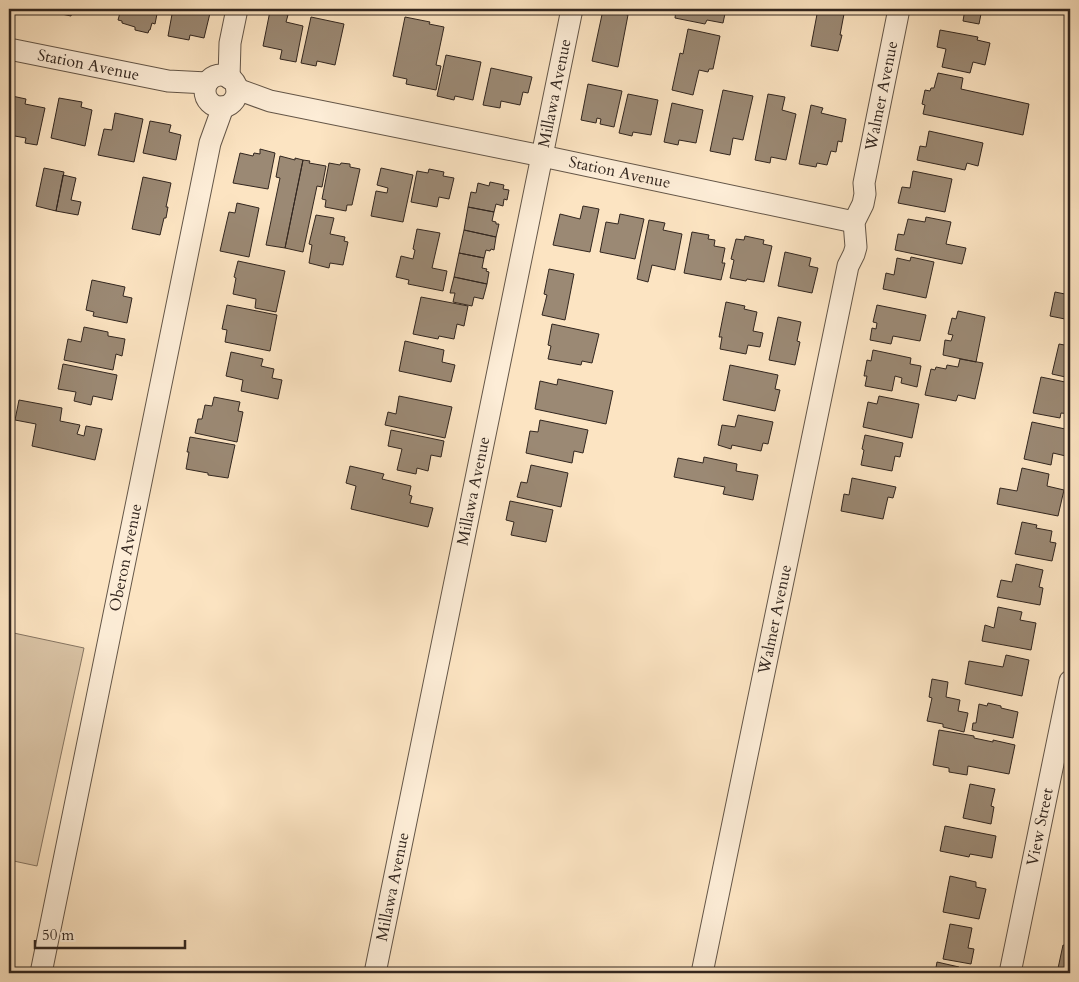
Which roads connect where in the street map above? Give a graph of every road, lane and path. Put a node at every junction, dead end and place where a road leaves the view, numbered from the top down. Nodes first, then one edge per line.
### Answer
1 (237, 9) edge
2 (572, 9) edge
3 (899, 9) edge
4 (9, 49) edge
5 (220, 92) junction
6 (542, 156) junction
7 (848, 220) junction
8 (1070, 683) edge
9 (41, 973) edge
10 (375, 973) edge
11 (702, 973) edge
12 (1010, 973) edge

1 - 5 street, Oberon Avenue
2 - 6 street, Millawa Avenue
3 - 7 street, Walmer Avenue
4 - 5 street, Station Avenue
5 - 6 street, Station Avenue
5 - 9 street, Oberon Avenue
6 - 7 street, Station Avenue
6 - 10 street, Millawa Avenue
7 - 11 street, Walmer Avenue
8 - 12 street, View Street

